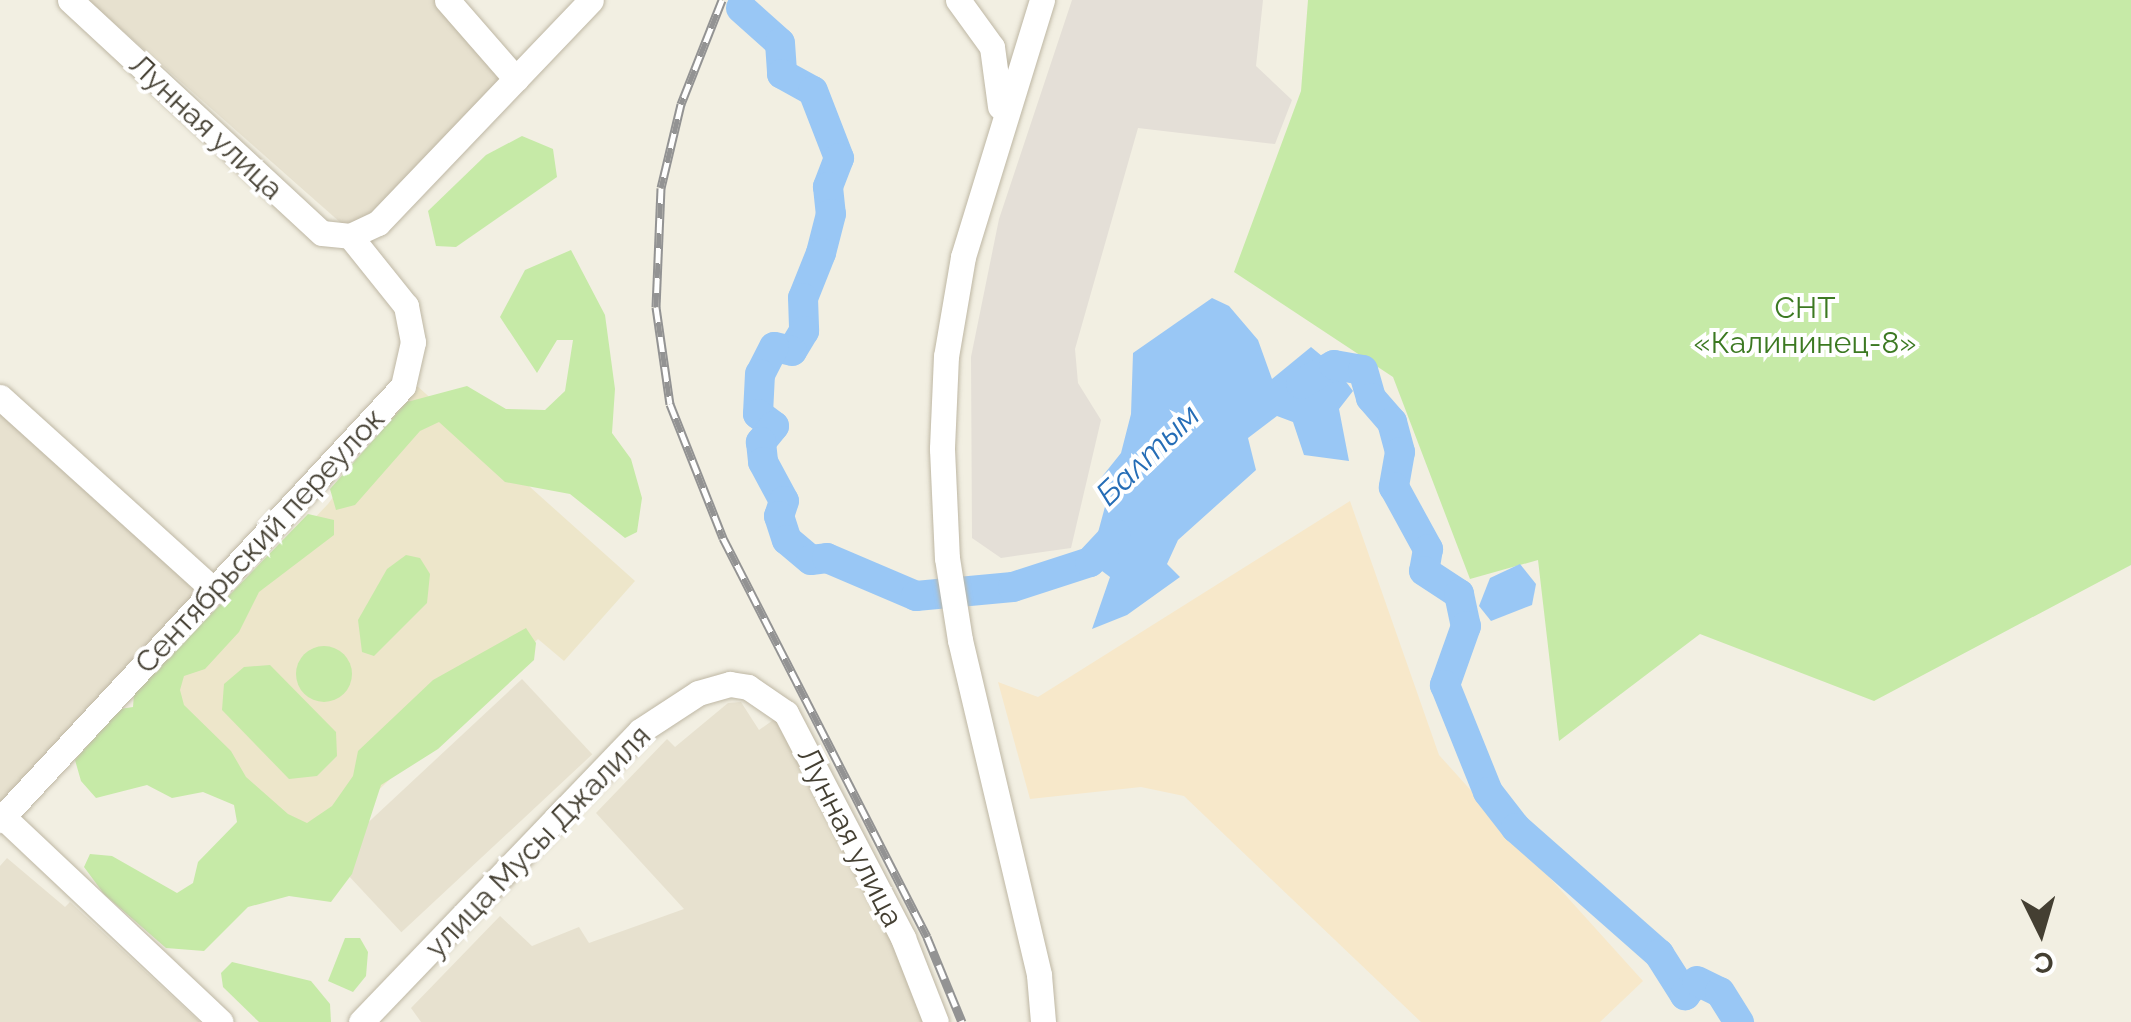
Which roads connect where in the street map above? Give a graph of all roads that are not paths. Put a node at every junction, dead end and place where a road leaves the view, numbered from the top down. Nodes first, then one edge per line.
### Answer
1 (70, 0) edge
2 (447, 0) edge
3 (591, 0) edge
4 (958, 0) edge
5 (1042, 0) edge
6 (516, 79) junction
7 (1000, 121) junction
8 (350, 236) junction
9 (0, 397) edge
10 (215, 591) junction
11 (730, 684) joint
12 (1, 817) edge
13 (221, 1022) edge
14 (362, 1022) edge
15 (936, 1022) edge
16 (1044, 1022) edge

1 - 8 street, Лунная улица
2 - 6 street
3 - 6 street
4 - 7 street
5 - 7 street
6 - 8 street
7 - 16 street
8 - 10 street, Сентябрьский переулок
9 - 10 street
10 - 12 street, Сентябрьский переулок
11 - 14 street, улица Мусы Джалиля
11 - 15 street, Лунная улица
12 - 13 street

